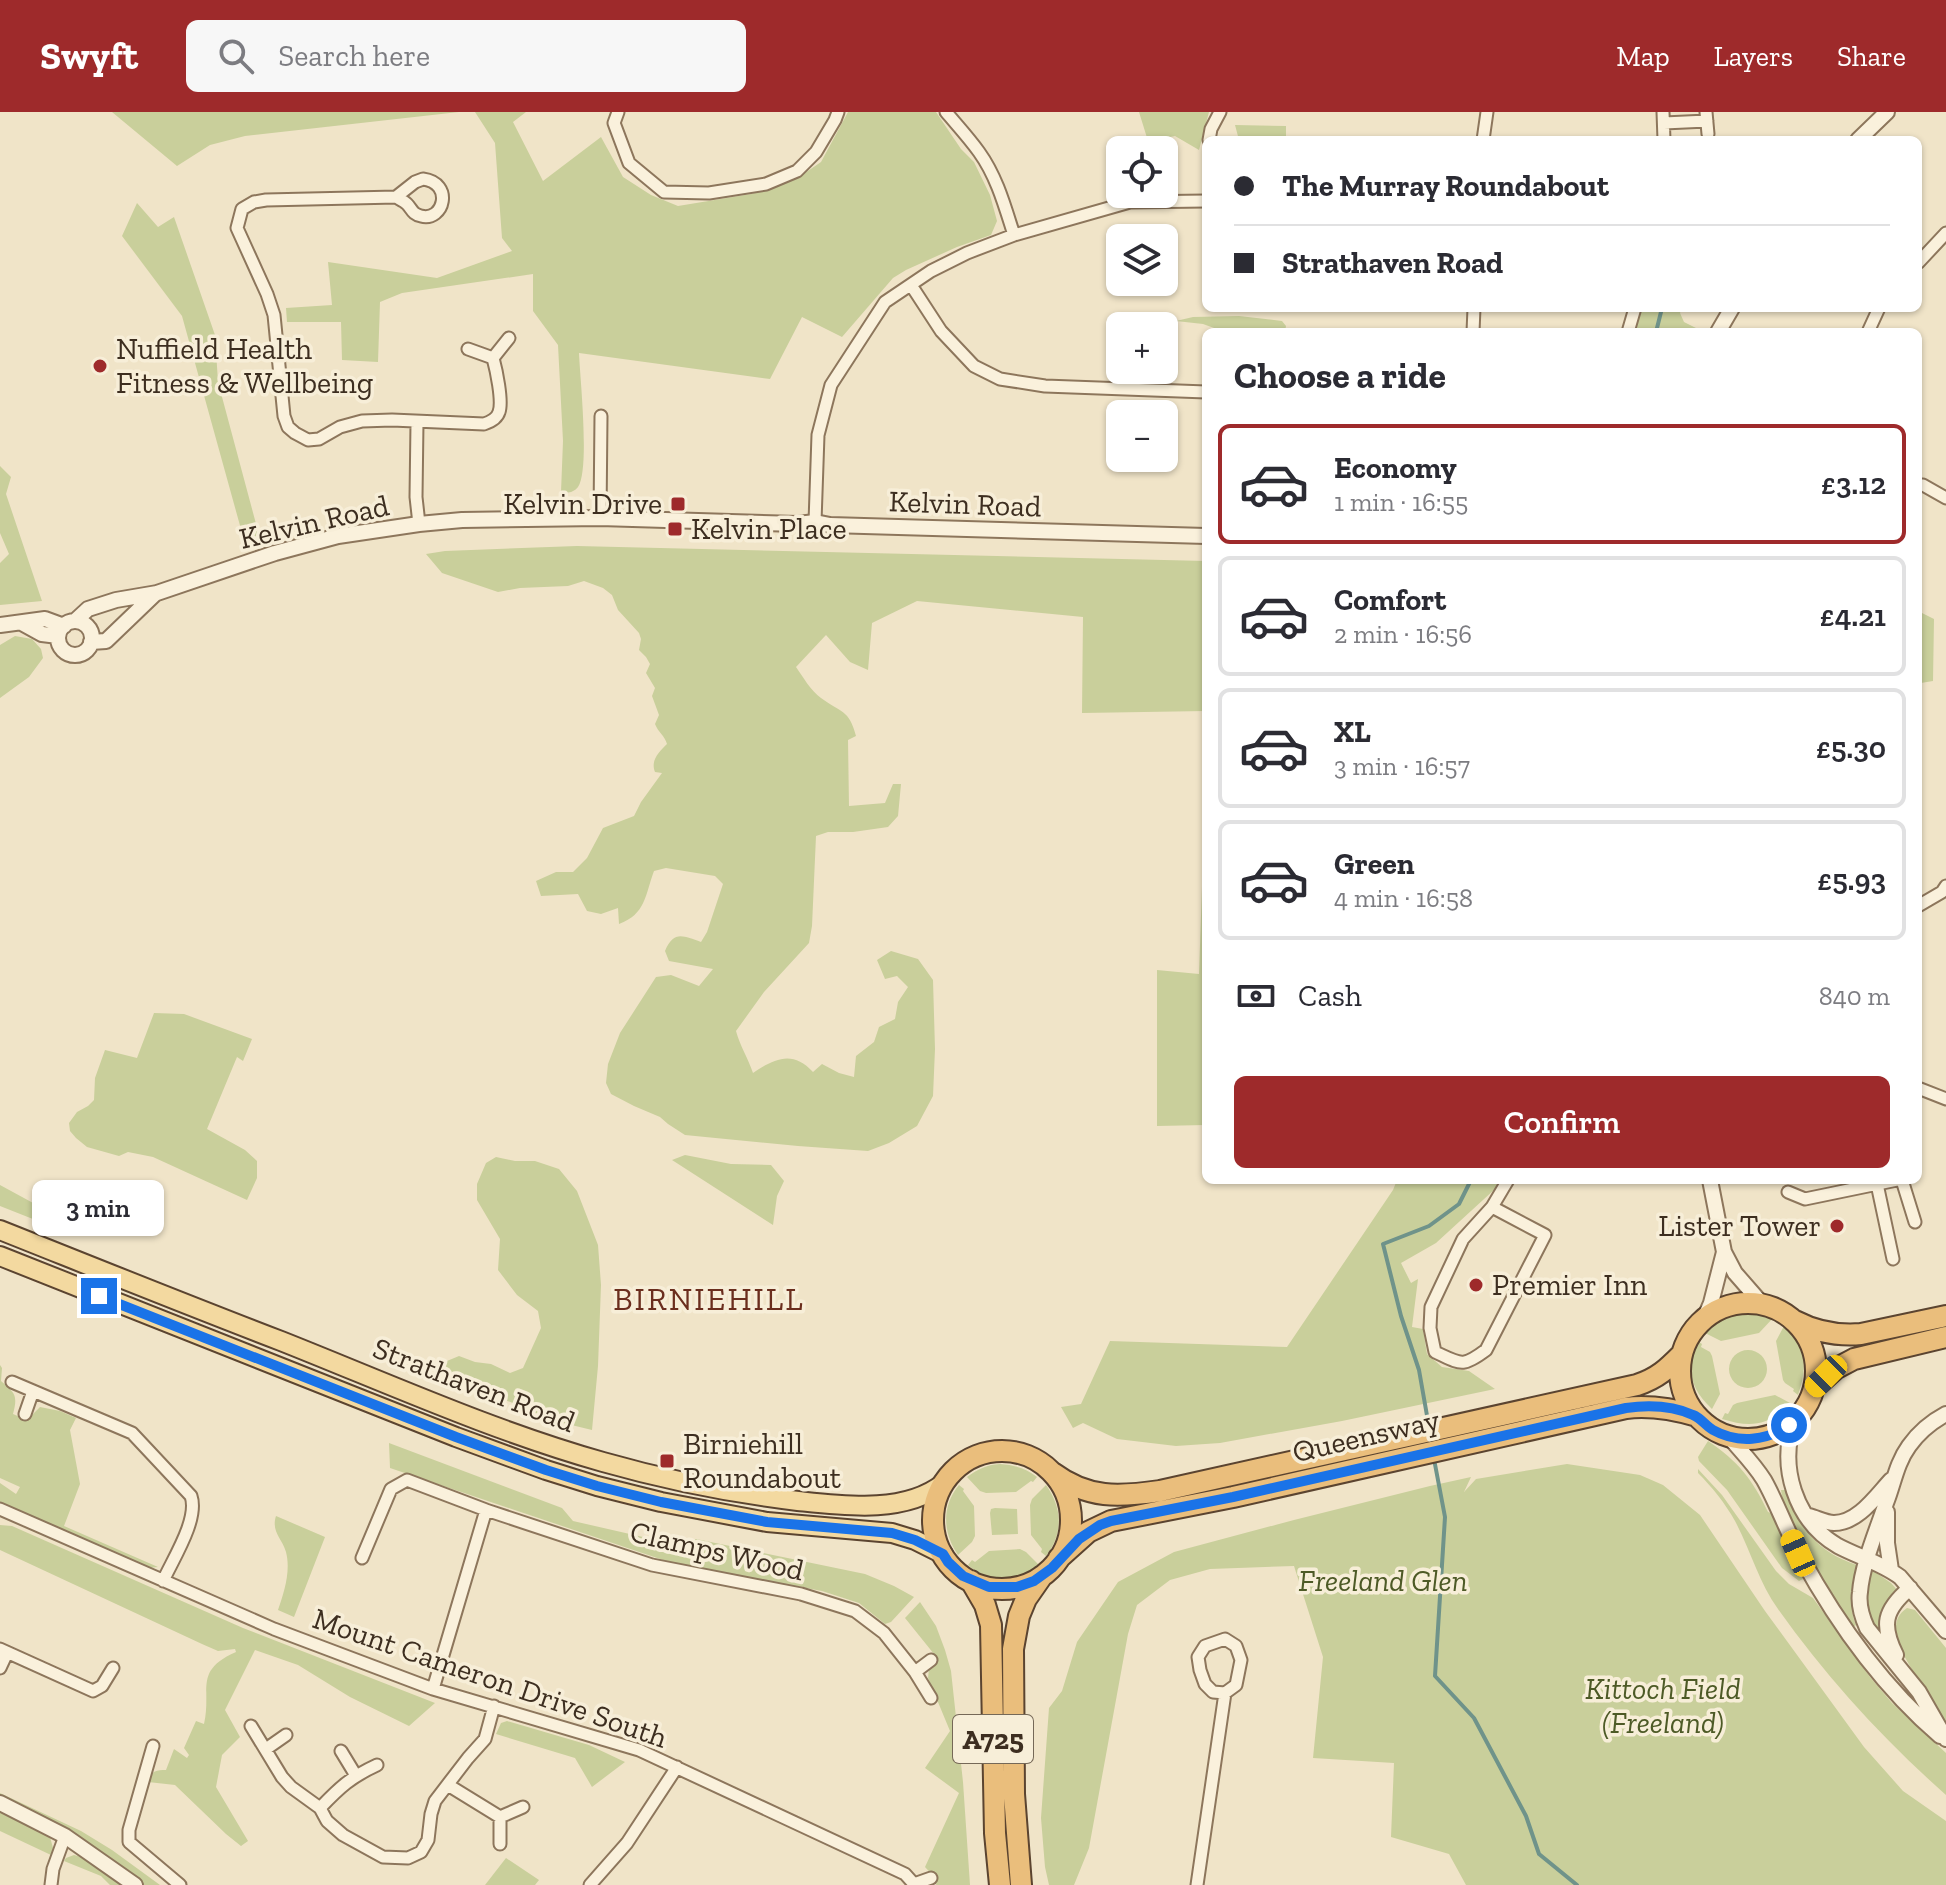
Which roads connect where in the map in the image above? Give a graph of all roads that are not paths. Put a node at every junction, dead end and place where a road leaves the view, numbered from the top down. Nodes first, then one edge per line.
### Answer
1 (618, 112) edge
2 (838, 112) edge
3 (946, 112) edge
4 (1220, 112) edge
5 (1487, 112) edge
6 (1887, 112) edge
7 (1706, 116) edge
8 (1664, 117) edge
9 (1708, 134) dead end
10 (1210, 136) edge
11 (1484, 136) edge
12 (1862, 136) edge
13 (396, 197) dead end
14 (1202, 201) edge
15 (1946, 233) edge
16 (1014, 235) junction
17 (1922, 259) edge
18 (911, 285) junction
19 (509, 338) dead end
20 (468, 349) dead end
21 (493, 358) junction
22 (1202, 392) edge
23 (601, 416) dead end
24 (417, 423) junction
25 (1922, 485) edge
26 (1946, 498) edge
27 (600, 518) junction
28 (815, 522) junction
29 (419, 524) junction
30 (1202, 536) edge
31 (157, 593) junction
32 (0, 625) edge
33 (66, 628) junction
34 (91, 642) junction
35 (1945, 891) edge
36 (1922, 904) edge
37 (1922, 1090) edge
38 (1946, 1099) edge
39 (1506, 1184) edge
40 (1711, 1184) edge
41 (1877, 1184) joint
42 (1901, 1184) edge
43 (1788, 1192) dead end
44 (1492, 1207) junction
45 (1915, 1222) dead end
46 (0, 1230) edge
47 (1724, 1252) junction
48 (0, 1256) edge
49 (1893, 1259) dead end
50 (1763, 1305) junction
51 (1946, 1316) edge
52 (1704, 1319) junction
53 (1792, 1319) junction
54 (1946, 1337) edge
55 (1682, 1354) junction
56 (12, 1382) dead end
57 (1814, 1388) junction
58 (33, 1391) junction
59 (25, 1414) dead end
60 (1946, 1414) edge
61 (1697, 1416) junction
62 (1795, 1420) junction
63 (1729, 1437) junction
64 (1053, 1473) junction
65 (1893, 1477) junction
66 (944, 1483) junction
67 (1888, 1500) junction
68 (0, 1509) edge
69 (486, 1510) junction
70 (1805, 1514) junction
71 (943, 1554) junction
72 (362, 1558) dead end
73 (1059, 1558) junction
74 (1868, 1559) junction
75 (1891, 1570) junction
76 (1042, 1576) junction
77 (163, 1581) junction
78 (971, 1581) junction
79 (1910, 1588) junction
80 (1946, 1631) edge
81 (4, 1651) edge
82 (931, 1660) dead end
83 (0, 1668) edge
84 (113, 1668) dead end
85 (915, 1672) junction
86 (1905, 1674) junction
87 (433, 1689) junction
88 (1225, 1693) junction
89 (931, 1698) dead end
90 (494, 1706) junction
91 (251, 1726) dead end
92 (286, 1735) dead end
93 (1946, 1740) edge
94 (153, 1746) dead end
95 (266, 1749) junction
96 (341, 1751) dead end
97 (377, 1765) dead end
98 (677, 1767) junction
99 (355, 1774) junction
100 (448, 1785) junction
101 (0, 1803) edge
102 (523, 1807) dead end
103 (320, 1808) junction
104 (500, 1817) junction
105 (65, 1836) junction
106 (500, 1844) dead end
107 (931, 1878) dead end
108 (51, 1885) edge
109 (135, 1885) edge
110 (180, 1885) edge
111 (590, 1885) edge
112 (914, 1885) edge
113 (1000, 1885) edge
114 (1021, 1885) edge
115 (1197, 1885) edge

1 - 2 street
3 - 16 street
4 - 10 street
5 - 11 street
6 - 12 street
7 - 8 street
7 - 9 street
13 - 24 street
14 - 16 street
15 - 17 street
16 - 18 street
18 - 22 street
18 - 28 street
19 - 21 street
20 - 21 street
21 - 24 street
23 - 27 street
24 - 29 street
25 - 26 street
27 - 28 street, Kelvin Road
27 - 29 street, Kelvin Road
28 - 30 street, Kelvin Road
29 - 31 street, Kelvin Road
31 - 33 street, Kelvin Road
31 - 34 street, Kelvin Road
32 - 33 street, Kelvin Road
33 - 34 street
33 - 34 street, Kelvin Road
35 - 36 street
37 - 38 street
39 - 44 street
40 - 47 street
41 - 43 street
41 - 49 street
42 - 45 street
44 - 44 street
46 - 66 main road, Strathaven Road
47 - 50 street
47 - 52 street
48 - 71 main road, Strathaven Road
50 - 52 highway
50 - 53 highway
51 - 53 highway
52 - 55 highway
53 - 57 highway
54 - 57 highway
55 - 61 highway
55 - 64 highway, Queensway
56 - 58 street
57 - 62 highway
58 - 59 street
58 - 77 street
60 - 65 street
61 - 63 highway
61 - 73 highway, Queensway
62 - 63 highway
62 - 70 street
63 - 93 street
64 - 66 highway
64 - 73 highway
65 - 67 street
65 - 70 street
66 - 71 highway
67 - 74 street
67 - 75 street
68 - 77 street, Mount Cameron Drive South
69 - 72 street, Clamps Wood
69 - 85 street, Clamps Wood
69 - 87 street
70 - 74 street
71 - 78 highway
73 - 76 highway
74 - 75 street
74 - 86 street
75 - 79 street
76 - 78 highway
76 - 114 highway, A725
77 - 87 street, Mount Cameron Drive South
78 - 113 highway, A725
79 - 80 street
79 - 86 street
81 - 83 street
81 - 84 street
82 - 85 street
85 - 89 street, Clamps Wood
86 - 93 street
87 - 90 street, Mount Cameron Drive South
88 - 88 street
88 - 115 street
90 - 98 street, Mount Cameron Drive South
90 - 100 street
91 - 95 street
92 - 95 street
94 - 110 street
95 - 103 street
96 - 99 street
97 - 99 street
98 - 111 street
98 - 112 street, Mount Cameron Drive South
99 - 103 street
100 - 103 street
100 - 104 street
101 - 105 street
102 - 104 street
104 - 106 street
105 - 108 street
105 - 109 street
107 - 112 street, Mount Cameron Drive South

